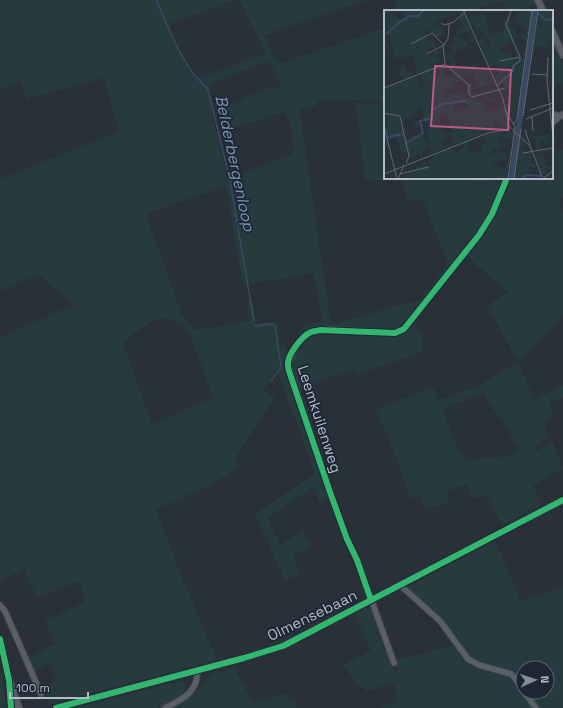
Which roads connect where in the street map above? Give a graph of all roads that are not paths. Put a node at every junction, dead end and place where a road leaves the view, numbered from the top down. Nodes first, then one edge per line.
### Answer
1 (538, 0) edge
2 (543, 10) edge
3 (553, 33) edge
4 (563, 56) edge
5 (562, 115) edge
6 (553, 122) edge
7 (507, 179) edge
8 (563, 500) edge
9 (400, 585) junction
10 (371, 600) junction
11 (0, 605) edge
12 (0, 639) edge
13 (394, 663) dead end
14 (197, 671) junction
15 (515, 678) edge
16 (9, 680) junction
17 (41, 694) dead end
18 (11, 708) edge
19 (19, 708) edge
20 (56, 708) edge
21 (165, 708) edge

1 - 2 street
3 - 4 street
5 - 6 street
7 - 10 street, Leemkuilenweg
8 - 9 street, Olmensebaan
9 - 10 street, Olmensebaan
9 - 15 street
10 - 13 street, Leemkuilenweg
10 - 14 street, Olmensebaan
11 - 17 street
12 - 16 street
14 - 20 street, Olmensebaan
14 - 21 street
16 - 18 street
16 - 19 street

